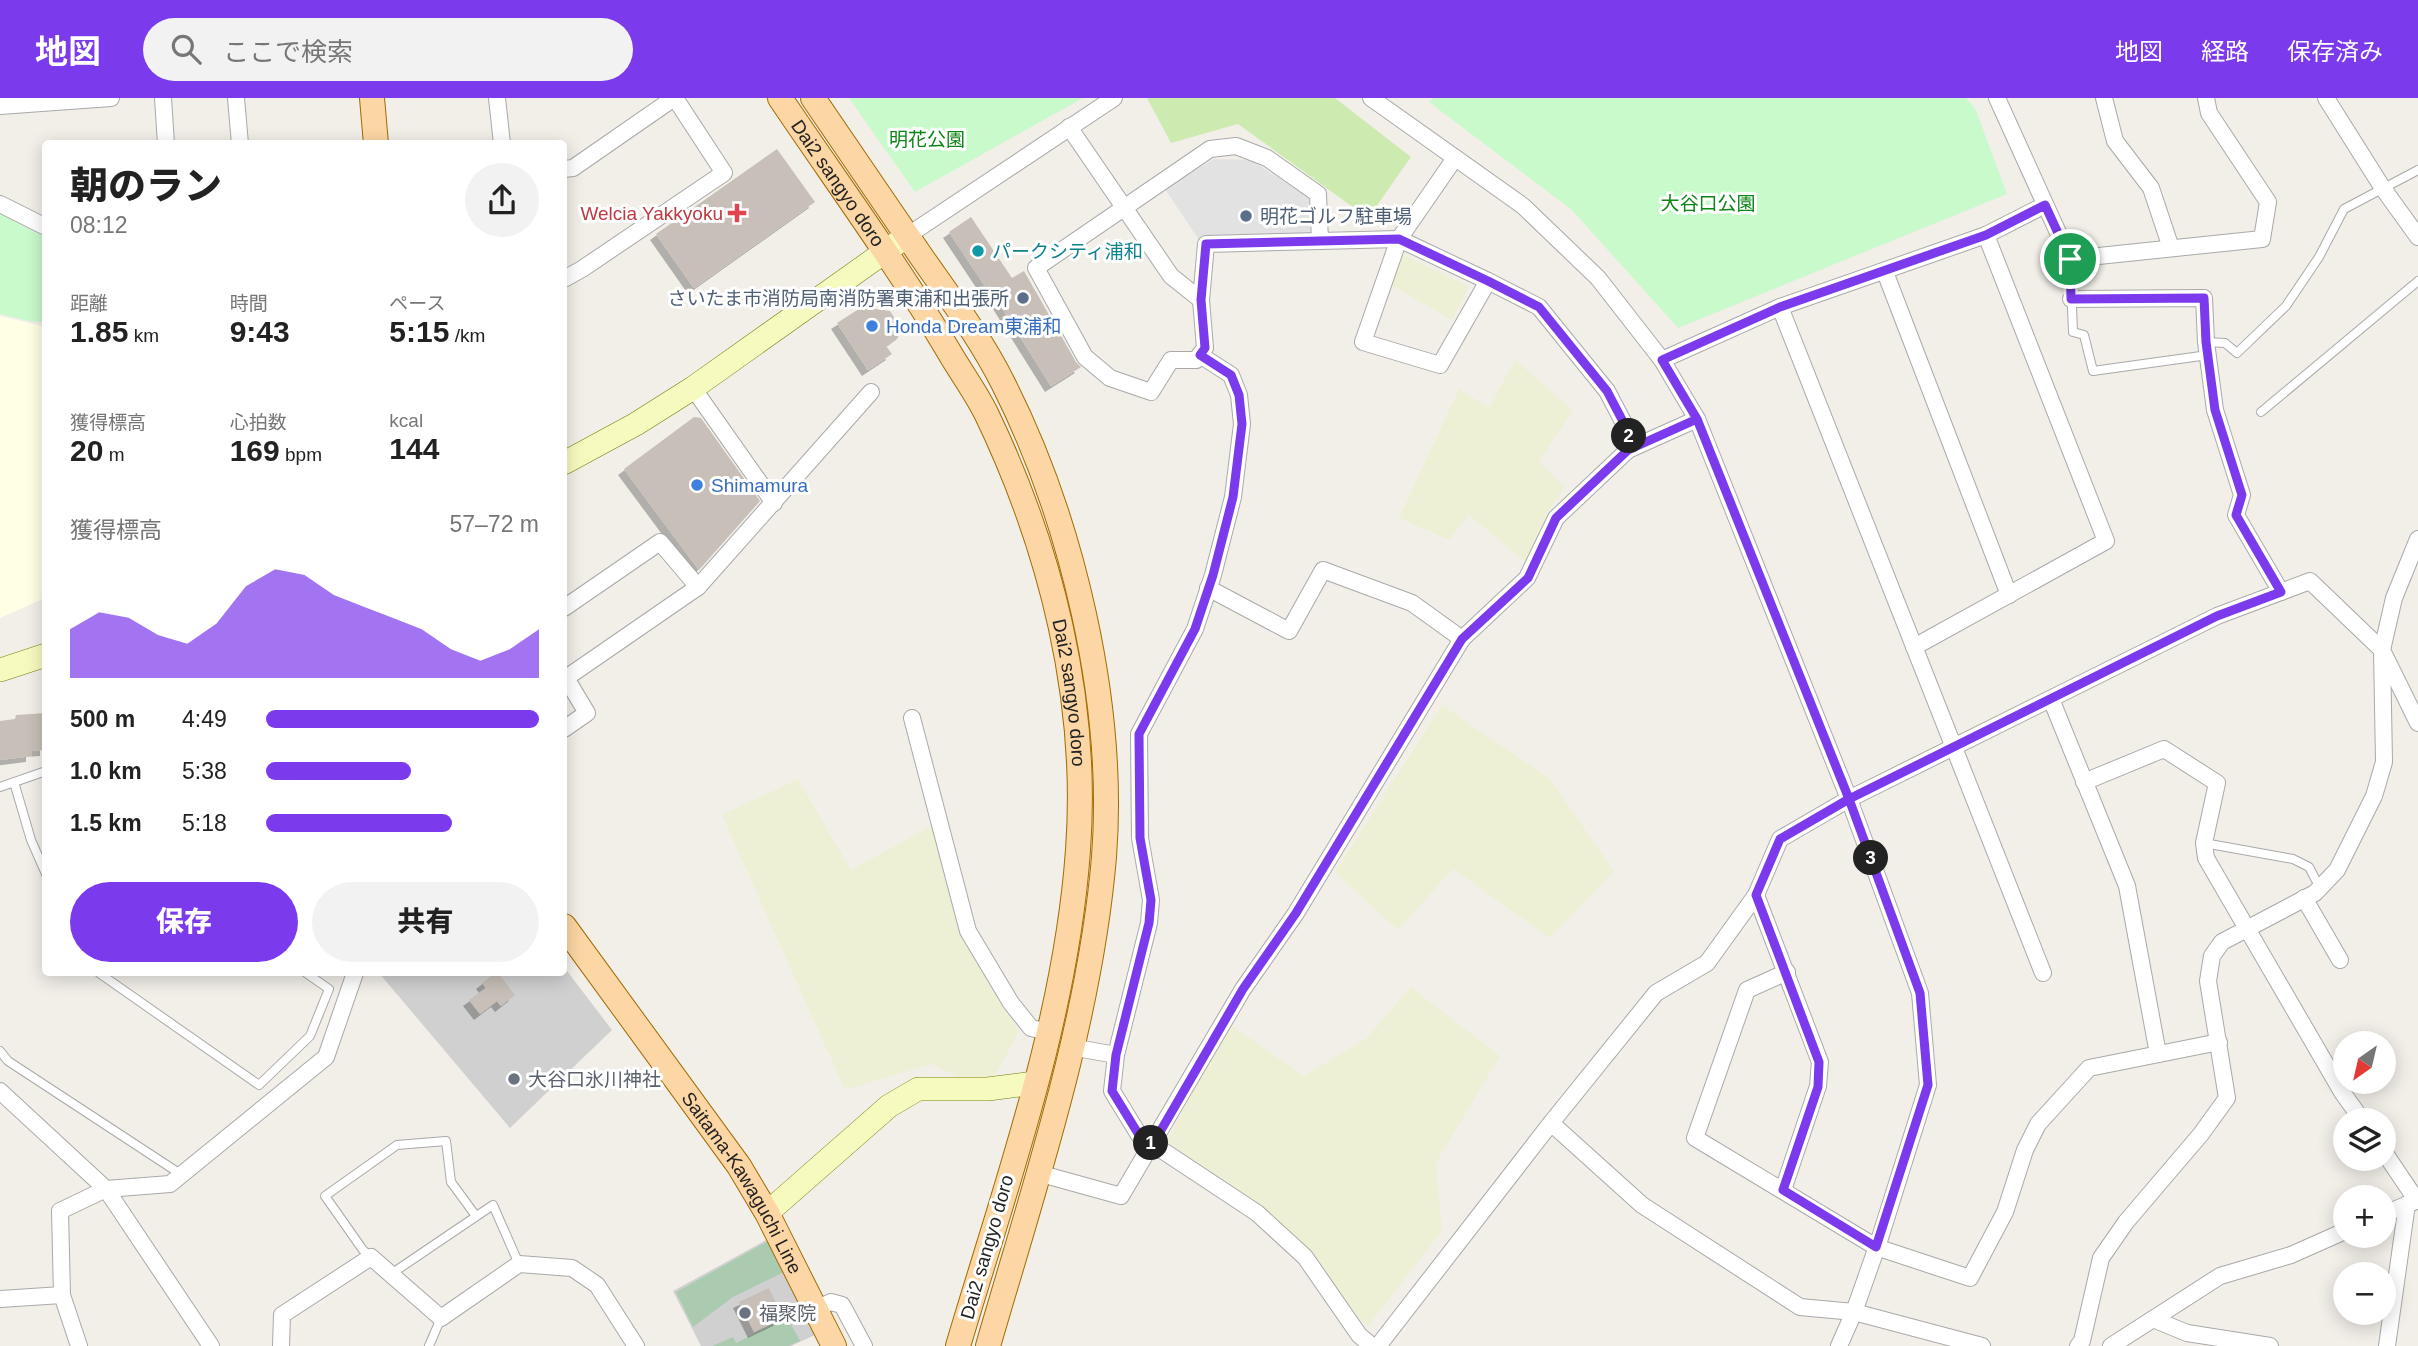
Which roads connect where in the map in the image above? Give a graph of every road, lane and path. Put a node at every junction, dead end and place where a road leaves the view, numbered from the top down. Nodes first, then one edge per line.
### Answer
1 (111, 98) edge
2 (163, 98) edge
3 (236, 98) edge
4 (372, 98) edge
5 (498, 98) edge
6 (674, 98) edge
7 (779, 98) edge
8 (813, 98) edge
9 (1114, 98) edge
10 (1371, 98) edge
11 (1997, 98) edge
12 (2104, 98) edge
13 (2206, 98) edge
14 (2326, 98) edge
15 (0, 106) edge
16 (1069, 127) junction
17 (166, 140) edge
18 (240, 140) edge
19 (376, 140) edge
20 (502, 140) edge
21 (1455, 158) junction
22 (567, 169) edge
23 (2418, 170) edge
24 (2382, 187) junction
25 (0, 204) edge
26 (2045, 205) junction
27 (1123, 207) junction
28 (42, 225) edge
29 (1986, 235) junction
30 (907, 236) junction
31 (2418, 236) edge
32 (1399, 239) junction
33 (1320, 241) junction
34 (2171, 248) junction
35 (885, 252) junction
36 (2070, 259) junction
37 (1885, 272) junction
38 (567, 278) edge
39 (1488, 281) junction
40 (2418, 281) edge
41 (2071, 299) junction
42 (1201, 300) junction
43 (1780, 307) junction
44 (2207, 348) junction
45 (1200, 355) junction
46 (1662, 360) junction
47 (693, 388) junction
48 (871, 393) dead end
49 (2261, 412) dead end
50 (1697, 419) junction
51 (1628, 450) junction
52 (567, 461) edge
53 (774, 503) junction
54 (2418, 539) edge
55 (698, 587) junction
56 (1208, 588) junction
57 (2281, 592) junction
58 (2009, 595) junction
59 (567, 606) edge
60 (1462, 639) junction
61 (1914, 647) junction
62 (2382, 650) junction
63 (42, 656) edge
64 (0, 670) edge
65 (567, 677) edge
66 (567, 680) edge
67 (2051, 699) junction
68 (912, 718) dead end
69 (2418, 723) edge
70 (567, 727) edge
71 (1953, 746) junction
72 (42, 772) edge
73 (14, 782) junction
74 (2084, 782) junction
75 (0, 787) edge
76 (1849, 799) junction
77 (2204, 843) junction
78 (42, 865) edge
79 (2320, 888) junction
80 (1756, 895) junction
81 (2304, 898) junction
82 (2246, 929) junction
83 (567, 930) edge
84 (2340, 960) dead end
85 (1787, 972) junction
86 (2043, 973) dead end
87 (103, 976) edge
88 (310, 976) edge
89 (354, 976) edge
90 (1048, 1032) junction
91 (2219, 1042) junction
92 (1071, 1047) junction
93 (0, 1051) edge
94 (2158, 1054) junction
95 (1116, 1055) junction
96 (1035, 1083) junction
97 (0, 1091) edge
98 (2354, 1108) edge
99 (1551, 1123) junction
100 (1153, 1144) junction
101 (2395, 1171) edge
102 (1038, 1173) junction
103 (182, 1175) junction
104 (106, 1189) junction
105 (1783, 1190) junction
106 (2414, 1202) edge
107 (2396, 1209) edge
108 (767, 1213) junction
109 (476, 1216) junction
110 (2333, 1236) edge
111 (1876, 1247) junction
112 (372, 1257) junction
113 (519, 1264) junction
114 (391, 1274) junction
115 (62, 1295) junction
116 (0, 1299) edge
117 (817, 1308) junction
118 (1854, 1312) junction
119 (441, 1318) junction
120 (2153, 1319) junction
121 (828, 1344) edge
122 (79, 1346) edge
123 (211, 1346) edge
124 (281, 1346) edge
125 (429, 1346) edge
126 (636, 1346) edge
127 (863, 1346) edge
128 (958, 1346) edge
129 (988, 1346) edge
130 (1372, 1346) edge
131 (1378, 1346) edge
132 (1839, 1346) edge
133 (1982, 1346) edge
134 (2078, 1346) edge
135 (2111, 1346) edge
136 (2270, 1346) edge
137 (2387, 1346) edge

1 - 15 street
2 - 17 street
3 - 18 street
4 - 19 main road
5 - 20 street
6 - 22 street
6 - 38 street
7 - 35 main road, Dai2 sangyo doro
8 - 30 main road, Dai2 sangyo doro
9 - 16 street
10 - 21 street
11 - 26 street
12 - 34 street
13 - 34 street
14 - 24 street
16 - 27 street
16 - 30 street
21 - 32 street
21 - 46 street
23 - 24 lane
24 - 31 street
24 - 44 lane
25 - 28 street
26 - 29 street
26 - 36 street
27 - 33 street
27 - 42 street
27 - 45 street
29 - 37 street
29 - 58 street
30 - 35 street
30 - 92 main road, Dai2 sangyo doro
32 - 33 street
32 - 39 street
32 - 39 street
33 - 42 street
34 - 36 street
35 - 47 street
35 - 90 main road, Dai2 sangyo doro
36 - 41 lane
37 - 43 street
37 - 58 street
39 - 51 street
40 - 49 lane
41 - 44 street
41 - 44 lane
42 - 45 street
43 - 46 street
43 - 61 street
44 - 57 street
45 - 56 street
46 - 50 street
47 - 52 street
47 - 53 street
48 - 53 street
50 - 51 street
50 - 76 street
51 - 60 street
53 - 55 street
54 - 62 street
55 - 59 street
55 - 65 street
56 - 60 street
56 - 95 street
57 - 62 street
57 - 67 street
58 - 61 street
60 - 100 street
61 - 71 street
62 - 69 street
62 - 79 street
63 - 64 street
66 - 70 street
67 - 71 street
67 - 74 street
68 - 90 street
71 - 76 street
71 - 86 street
72 - 73 lane
73 - 75 lane
73 - 78 lane
74 - 77 street
74 - 94 street
76 - 80 street
76 - 111 street
77 - 79 lane
77 - 82 street
79 - 81 street
80 - 85 street
80 - 99 street
81 - 82 street
81 - 84 street
82 - 91 street
82 - 98 street
83 - 108 main road, Saitama-Kawaguchi Line
85 - 105 street
85 - 105 street
87 - 88 lane
89 - 103 street
90 - 96 main road, Dai2 sangyo doro
91 - 94 street
91 - 134 street
92 - 95 street
92 - 102 main road, Dai2 sangyo doro
93 - 103 lane
94 - 111 street
95 - 100 street
96 - 108 street
96 - 128 main road, Dai2 sangyo doro
97 - 104 street
99 - 118 street
99 - 131 street
100 - 102 street
100 - 130 street
101 - 106 street
102 - 129 main road, Dai2 sangyo doro
103 - 104 street
104 - 115 street
104 - 123 street
105 - 111 street
106 - 107 street
106 - 137 street
108 - 117 main road, Saitama-Kawaguchi Line
109 - 112 lane
109 - 113 lane
109 - 114 lane
110 - 120 street
111 - 118 street
112 - 114 street
112 - 124 street
113 - 119 street
113 - 126 street
114 - 119 street
115 - 116 street
115 - 122 street
117 - 121 main road, Saitama-Kawaguchi Line
117 - 127 street
118 - 132 street
118 - 133 street
119 - 125 lane
120 - 135 street
120 - 136 street

